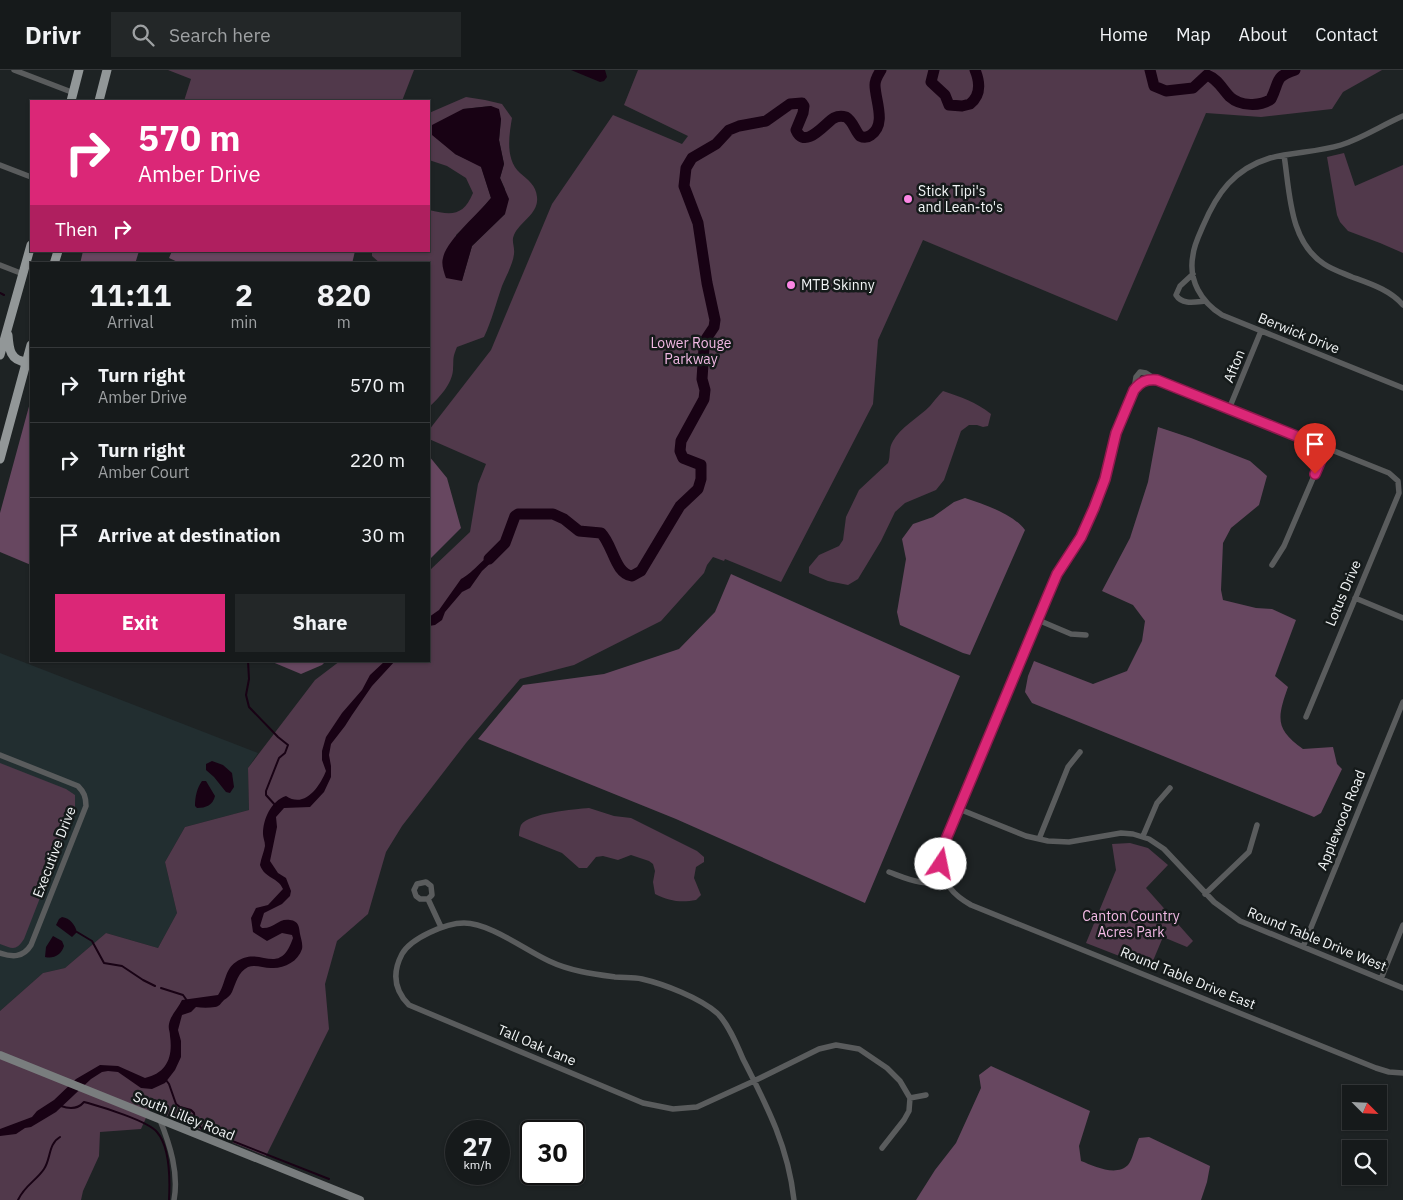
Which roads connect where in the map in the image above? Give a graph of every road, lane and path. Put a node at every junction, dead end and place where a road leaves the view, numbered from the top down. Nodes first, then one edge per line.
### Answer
1 (14, 70) edge
2 (80, 70) edge
3 (107, 70) edge
4 (72, 97) edge
5 (99, 100) edge
6 (1403, 116) edge
7 (1284, 155) junction
8 (0, 165) edge
9 (30, 177) edge
10 (30, 249) edge
11 (0, 265) edge
12 (23, 274) junction
13 (1192, 274) junction
14 (1205, 301) junction
15 (1403, 305) edge
16 (7, 330) junction
17 (1261, 331) junction
18 (30, 349) edge
19 (0, 355) edge
20 (27, 362) junction
21 (1157, 380) junction
22 (1403, 386) edge
23 (1134, 390) junction
24 (1230, 409) junction
25 (1326, 448) junction
26 (0, 459) edge
27 (1272, 565) dead end
28 (1355, 598) junction
29 (1403, 618) edge
30 (1038, 620) junction
31 (1086, 635) dead end
32 (1403, 702) edge
33 (1306, 717) dead end
34 (1080, 752) dead end
35 (0, 755) edge
36 (1170, 788) dead end
37 (959, 809) junction
38 (1257, 825) dead end
39 (1143, 836) junction
40 (1038, 839) junction
41 (889, 872) dead end
42 (945, 878) junction
43 (1205, 894) junction
44 (428, 899) dead end
45 (1403, 925) edge
46 (441, 927) junction
47 (1303, 947) junction
48 (0, 953) edge
49 (1381, 979) junction
50 (1403, 988) edge
51 (0, 1054) edge
52 (1403, 1073) edge
53 (754, 1081) junction
54 (926, 1095) dead end
55 (910, 1098) junction
56 (160, 1120) junction
57 (882, 1148) dead end
58 (348, 1198) edge
59 (174, 1200) edge
60 (360, 1200) edge
61 (794, 1200) edge

1 - 4 street
2 - 4 main road
3 - 5 main road
6 - 7 street
7 - 13 street
7 - 15 street
8 - 9 street
10 - 12 main road
11 - 12 street
12 - 16 main road
13 - 14 street, Berwick Drive
13 - 14 street
14 - 17 street, Berwick Drive
16 - 19 main road
16 - 20 main road
17 - 22 street, Berwick Drive
17 - 24 street, Afton
18 - 20 main road
20 - 26 main road
21 - 23 street
21 - 23 street
21 - 24 street
23 - 30 street
24 - 25 street
25 - 27 street
25 - 28 street, Lotus Drive
28 - 29 street
28 - 33 street, Lotus Drive
30 - 31 street
30 - 37 street
32 - 47 street, Applewood Road
34 - 40 street
35 - 48 street, Executive Drive
36 - 39 street
37 - 40 street, Round Table Drive West
37 - 42 street
38 - 43 street
39 - 40 street, Round Table Drive West
39 - 43 street, Round Table Drive West
41 - 42 street
42 - 52 street, Round Table Drive East
43 - 47 street, Round Table Drive West
44 - 46 street
45 - 49 street
46 - 53 street
46 - 53 street, Tall Oak Lane
47 - 49 street, Round Table Drive West
49 - 50 street, Round Table Drive West
51 - 56 street, South Lilley Road
53 - 55 street, Tall Oak Lane
53 - 61 street
54 - 55 street
55 - 57 street
56 - 58 street, South Lilley Road
56 - 59 street
58 - 60 street, South Lilley Road

